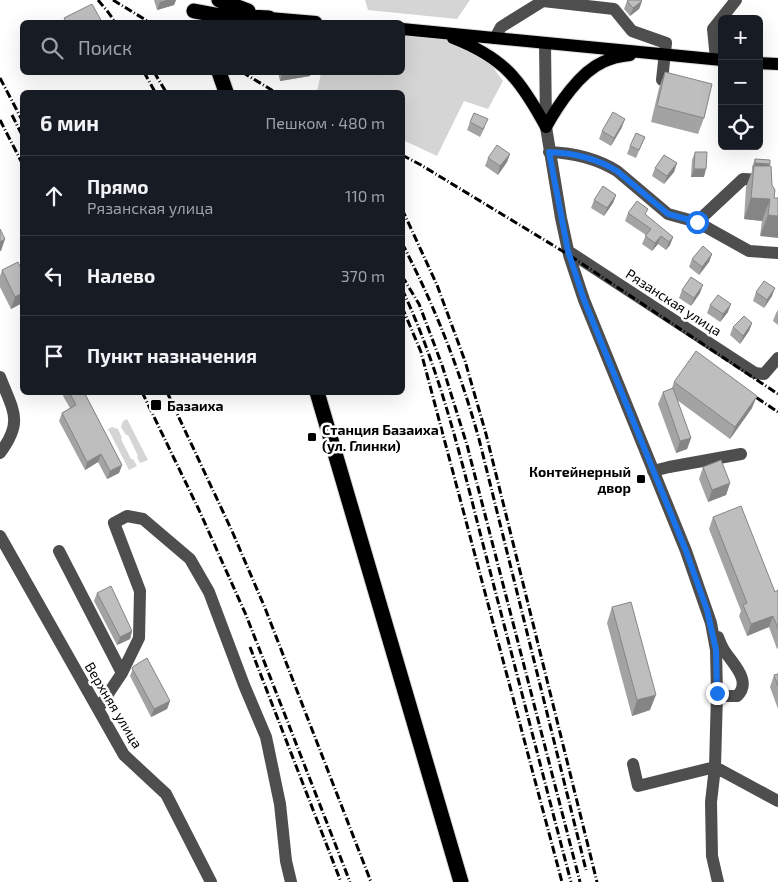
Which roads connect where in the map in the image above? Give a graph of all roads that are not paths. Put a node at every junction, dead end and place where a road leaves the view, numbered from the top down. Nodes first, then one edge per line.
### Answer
1 (219, 0) edge
2 (736, 0) edge
3 (197, 11) edge
4 (724, 15) edge
5 (269, 18) junction
6 (256, 20) edge
7 (292, 20) edge
8 (718, 22) edge
9 (405, 29) edge
10 (439, 32) junction
11 (495, 38) junction
12 (544, 43) junction
13 (645, 53) junction
14 (718, 54) edge
15 (665, 55) junction
16 (718, 59) edge
17 (763, 63) edge
18 (778, 64) edge
19 (220, 75) edge
20 (688, 85) edge
21 (225, 90) edge
22 (546, 127) junction
23 (549, 152) junction
24 (771, 191) edge
25 (697, 222) junction
26 (568, 251) junction
27 (778, 253) edge
28 (778, 358) edge
29 (0, 377) edge
30 (318, 395) edge
31 (0, 453) edge
32 (740, 454) dead end
33 (653, 471) junction
34 (1, 540) edge
35 (59, 551) dead end
36 (711, 623) junction
37 (122, 673) junction
38 (717, 693) junction
39 (98, 709) junction
40 (633, 764) dead end
41 (715, 767) junction
42 (778, 801) edge
43 (212, 882) edge
44 (290, 882) edge
45 (461, 882) edge
46 (718, 882) edge

1 - 5 highway
2 - 4 street
3 - 5 highway
5 - 6 highway
5 - 7 main road
8 - 14 street
9 - 10 main road
10 - 11 main road
10 - 22 main road
11 - 12 main road
11 - 15 street
12 - 13 main road
12 - 22 street
13 - 15 main road
13 - 22 main road
15 - 16 main road
15 - 20 street
17 - 18 main road
19 - 21 highway
22 - 23 street
23 - 25 street
23 - 26 street
24 - 25 street
25 - 27 street
26 - 28 street, Рязанская улица
26 - 33 street
29 - 31 street
30 - 45 highway
32 - 33 street
33 - 36 street
34 - 39 street, Верхняя улица
35 - 37 street
36 - 38 street
36 - 38 street
37 - 39 street
37 - 44 street
38 - 41 street
39 - 43 street, Верхняя улица
40 - 41 street
41 - 42 street
41 - 46 street

